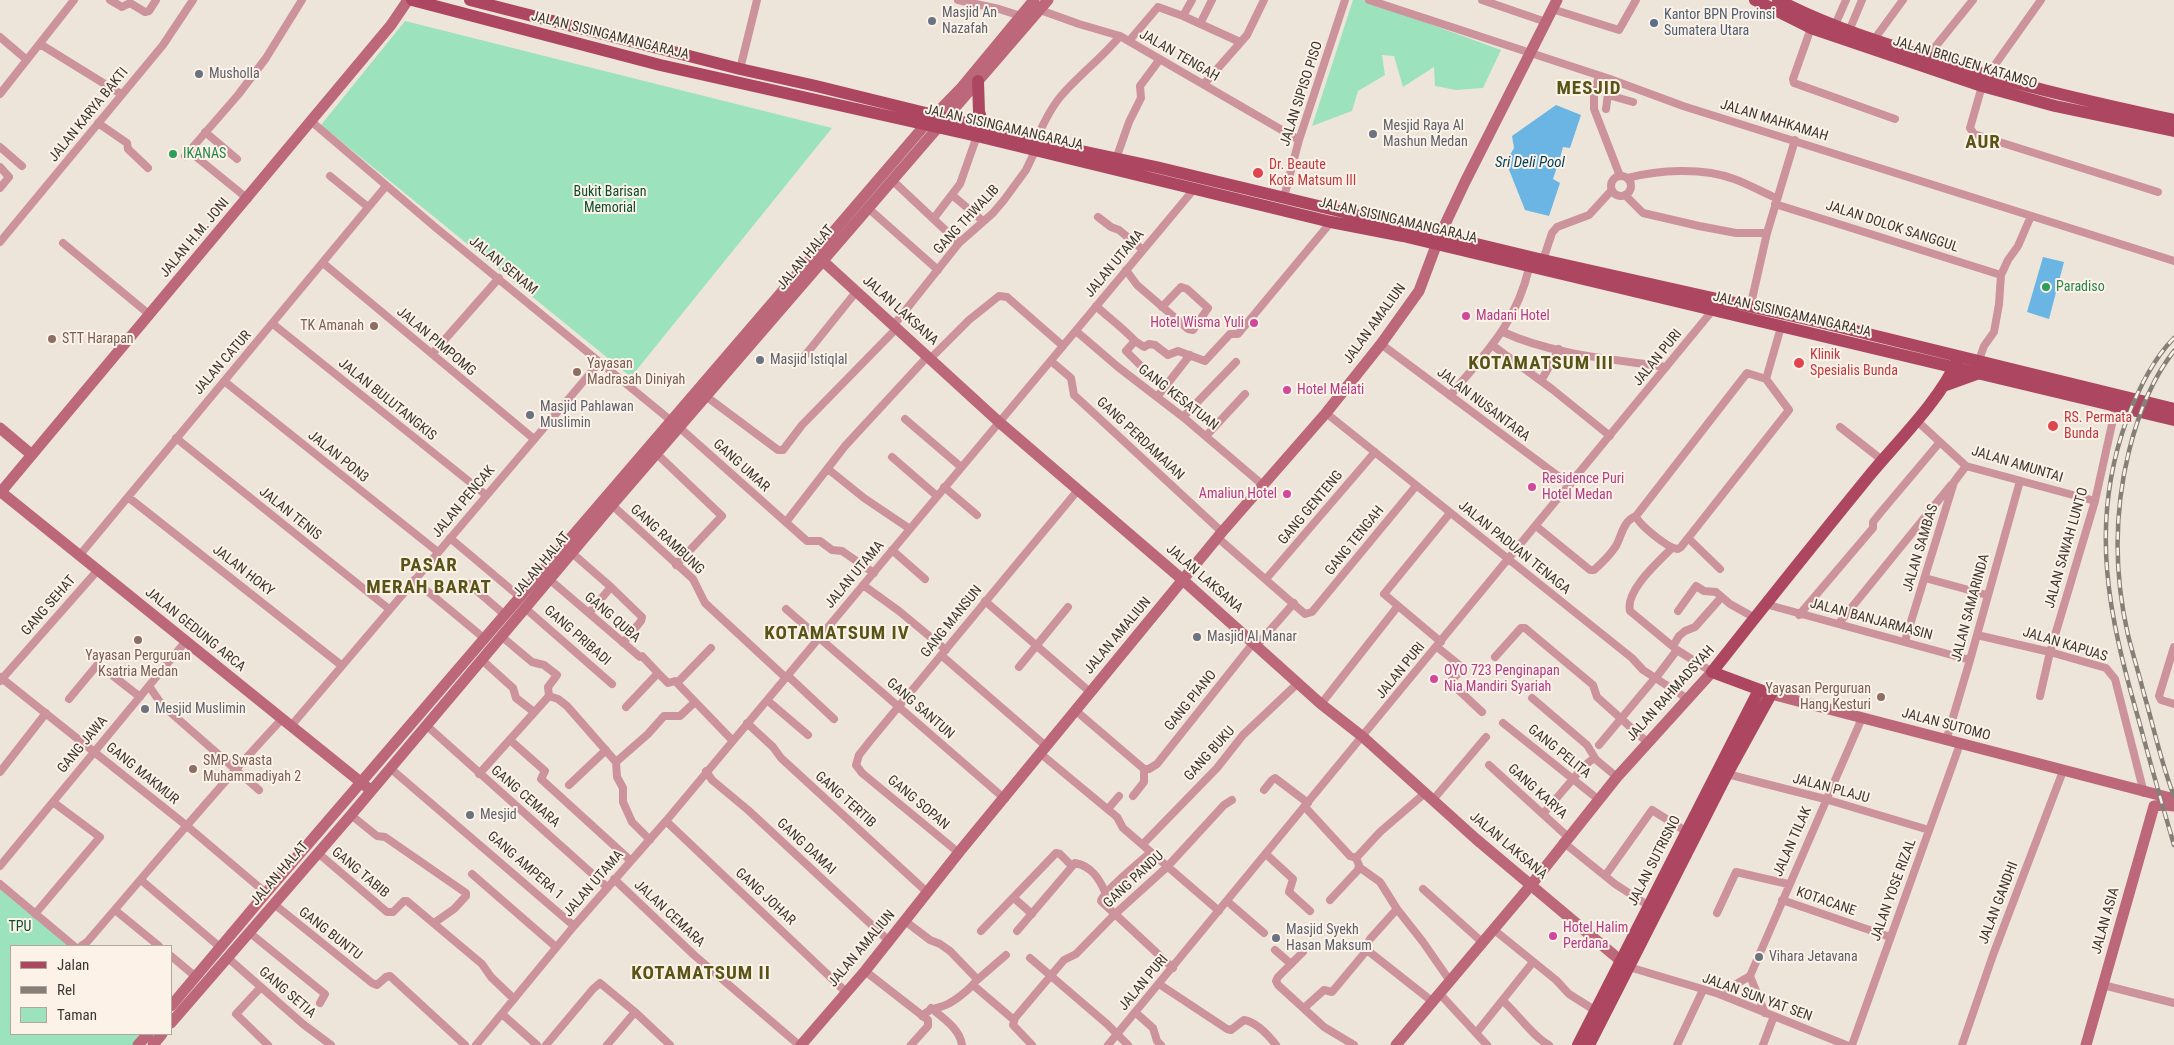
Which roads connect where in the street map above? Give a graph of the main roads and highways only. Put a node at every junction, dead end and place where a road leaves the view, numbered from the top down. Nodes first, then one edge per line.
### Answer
1 (412, 0) edge
2 (470, 0) edge
3 (1755, 0) edge
4 (1778, 0) edge
5 (1799, 17) junction
6 (594, 32) junction
7 (591, 47) junction
8 (740, 69) junction
9 (978, 81) road end
10 (1985, 81) junction
11 (737, 82) junction
12 (2174, 120) edge
13 (2174, 131) edge
14 (980, 132) junction
15 (1036, 145) junction
16 (1438, 240) junction
17 (1956, 362) junction
18 (1979, 373) junction
19 (2023, 378) junction
20 (1943, 386) junction
21 (2174, 409) edge
22 (2174, 420) edge
23 (1712, 672) joint
24 (1765, 692) junction
25 (1625, 964) junction
26 (1578, 1045) edge
27 (1589, 1045) edge

1 - 7 main road, JALAN SISINGAMANGARAJA
2 - 6 main road, JALAN SISINGAMANGARAJA
3 - 5 main road, JALAN BRIGJEN KATAMSO
4 - 5 main road, JALAN BRIGJEN KATAMSO
5 - 10 main road, JALAN BRIGJEN KATAMSO
5 - 10 main road, JALAN BRIGJEN KATAMSO
6 - 7 main road
6 - 8 main road, JALAN SISINGAMANGARAJA
7 - 11 main road, JALAN SISINGAMANGARAJA
8 - 11 main road
8 - 14 main road, JALAN SISINGAMANGARAJA
9 - 14 main road
10 - 12 main road, JALAN BRIGJEN KATAMSO
10 - 13 main road, JALAN BRIGJEN KATAMSO
11 - 14 main road, JALAN SISINGAMANGARAJA
14 - 15 main road, JALAN SISINGAMANGARAJA
15 - 16 main road, JALAN SISINGAMANGARAJA
15 - 16 main road, JALAN SISINGAMANGARAJA
16 - 17 main road, JALAN SISINGAMANGARAJA
16 - 17 main road, JALAN SISINGAMANGARAJA
17 - 18 main road, JALAN SISINGAMANGARAJA
17 - 19 main road, JALAN SISINGAMANGARAJA
17 - 20 main road, JALAN RAHMADSYAH
18 - 19 main road, JALAN SISINGAMANGARAJA
18 - 20 main road
19 - 21 main road, JALAN SISINGAMANGARAJA
19 - 22 main road, JALAN SISINGAMANGARAJA
20 - 23 main road, JALAN RAHMADSYAH
23 - 24 main road, JALAN SUTOMO
24 - 25 main road, JALAN SUTRISNO
24 - 25 main road, JALAN SUTRISNO
25 - 26 main road, JALAN SUTRISNO
25 - 27 main road, JALAN SUTRISNO

